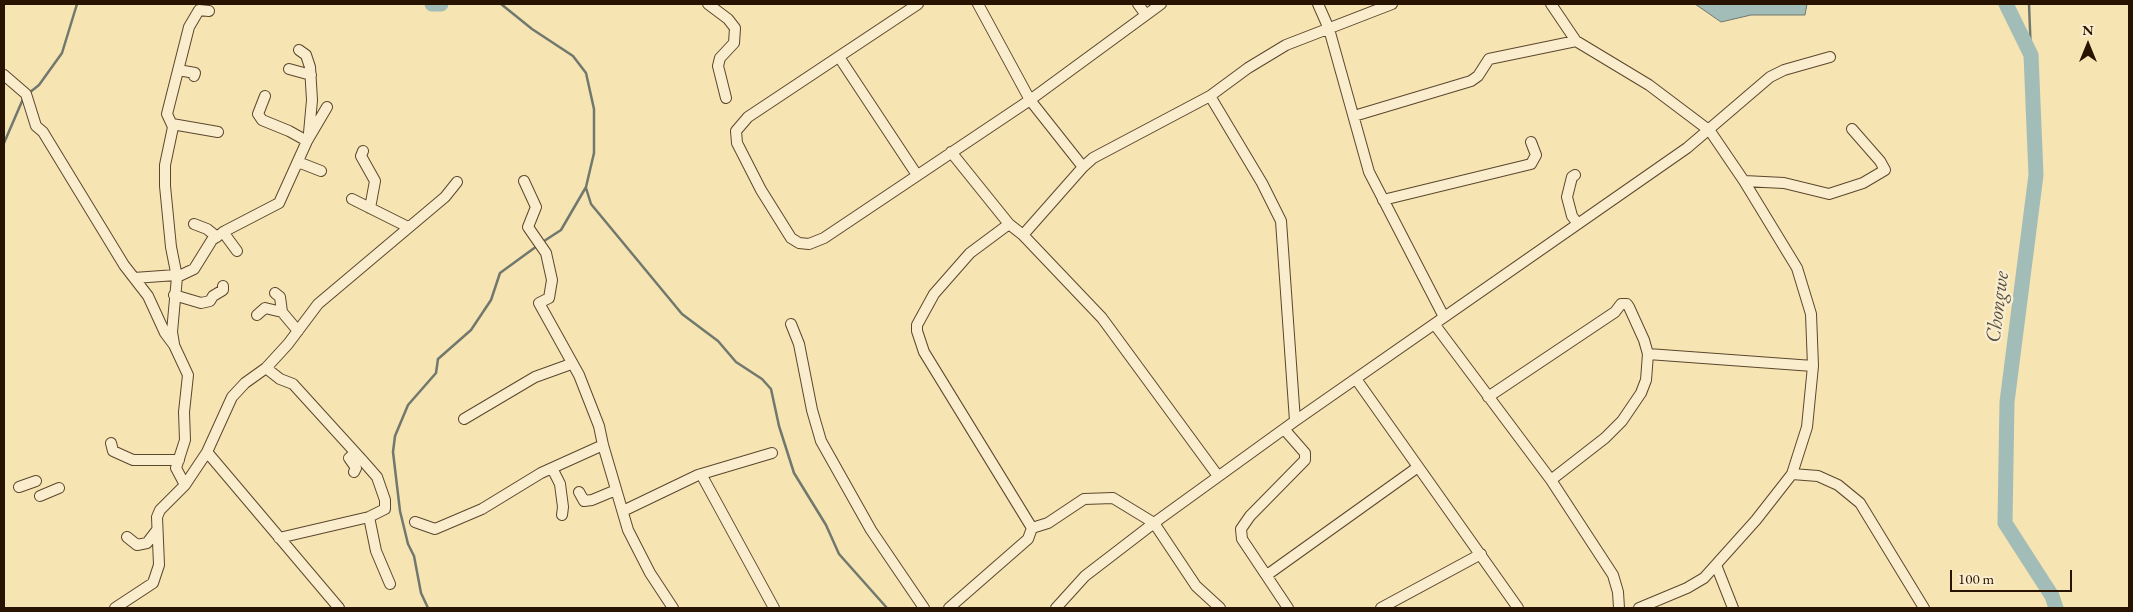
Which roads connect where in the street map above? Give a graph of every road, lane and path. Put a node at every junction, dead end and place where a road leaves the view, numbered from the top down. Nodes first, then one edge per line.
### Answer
1 (708, 4) edge
2 (918, 4) edge
3 (978, 4) edge
4 (1138, 4) edge
5 (1161, 4) edge
6 (1318, 4) edge
7 (1392, 4) edge
8 (1551, 4) edge
9 (906, 7) edge
10 (209, 11) dead end
11 (1146, 15) junction
12 (1329, 29) junction
13 (1576, 41) junction
14 (299, 50) dead end
15 (839, 57) junction
16 (1830, 58) dead end
17 (289, 68) dead end
18 (178, 70) junction
19 (4, 75) edge
20 (311, 75) junction
21 (194, 76) dead end
22 (265, 96) dead end
23 (1210, 96) junction
24 (726, 98) dead end
25 (1030, 100) junction
26 (327, 107) dead end
27 (1354, 116) junction
28 (172, 124) junction
29 (1852, 129) dead end
30 (1710, 131) junction
31 (218, 132) dead end
32 (307, 140) junction
33 (1531, 142) dead end
34 (363, 151) dead end
35 (950, 152) junction
36 (298, 162) junction
37 (1083, 167) junction
38 (321, 171) dead end
39 (917, 175) junction
40 (1575, 175) dead end
41 (524, 181) dead end
42 (1744, 181) junction
43 (457, 182) dead end
44 (352, 199) dead end
45 (1383, 200) junction
46 (370, 208) junction
47 (194, 224) dead end
48 (1009, 224) junction
49 (1578, 224) junction
50 (408, 227) junction
51 (220, 235) junction
52 (1024, 236) junction
53 (237, 251) dead end
54 (177, 276) junction
55 (134, 278) junction
56 (223, 286) dead end
57 (275, 293) dead end
58 (174, 295) junction
59 (282, 312) junction
60 (257, 315) dead end
61 (1444, 317) junction
62 (791, 324) dead end
63 (1435, 325) junction
64 (298, 331) junction
65 (174, 345) junction
66 (1648, 354) junction
67 (571, 364) junction
68 (1812, 366) junction
69 (266, 368) junction
70 (1356, 379) junction
71 (1488, 397) junction
72 (464, 419) dead end
73 (1295, 422) junction
74 (1284, 429) junction
75 (111, 444) dead end
76 (603, 445) junction
77 (207, 452) junction
78 (355, 452) junction
79 (772, 454) dead end
80 (179, 460) junction
81 (552, 468) junction
82 (1418, 468) junction
83 (354, 472) dead end
84 (701, 474) junction
85 (1792, 474) junction
86 (1218, 476) junction
87 (1551, 480) junction
88 (36, 481) dead end
89 (185, 485) junction
90 (19, 487) dead end
91 (58, 488) dead end
92 (616, 490) junction
93 (579, 492) dead end
94 (40, 496) dead end
95 (623, 511) junction
96 (562, 515) dead end
97 (369, 517) junction
98 (415, 522) dead end
99 (1154, 523) junction
100 (1032, 528) junction
101 (157, 530) junction
102 (127, 537) dead end
103 (279, 538) junction
104 (1481, 554) junction
105 (1716, 565) junction
106 (1267, 575) junction
107 (390, 584) dead end
108 (115, 608) edge
109 (339, 608) edge
110 (674, 608) edge
111 (774, 608) edge
112 (924, 608) edge
113 (949, 608) edge
114 (1056, 608) edge
115 (1220, 608) edge
116 (1288, 608) edge
117 (1381, 608) edge
118 (1518, 608) edge
119 (1619, 608) edge
120 (1639, 608) edge
121 (1733, 608) edge
122 (1924, 608) edge

1 - 24 street
2 - 9 street
3 - 25 street
4 - 11 street
5 - 11 street
6 - 12 street
7 - 12 street
8 - 13 street
9 - 15 street
10 - 18 street
11 - 25 street
12 - 23 street
12 - 27 street
13 - 27 street
13 - 30 street
14 - 20 street
15 - 39 street
15 - 39 street
16 - 30 street
17 - 20 street
18 - 21 street
18 - 28 street
19 - 55 street
20 - 32 street
22 - 32 street
23 - 37 street
23 - 73 street
25 - 35 street
25 - 37 street
26 - 32 street
27 - 45 street
28 - 31 street
28 - 54 street
29 - 42 street
30 - 42 street
30 - 49 street
32 - 36 street
33 - 45 street
34 - 46 street
35 - 39 street
35 - 48 street
36 - 38 street
36 - 51 street
37 - 52 street
40 - 49 street
41 - 67 street
42 - 68 street
43 - 50 street
44 - 46 street
45 - 61 street
46 - 50 street
47 - 51 street
48 - 52 street
48 - 100 street
49 - 61 street
50 - 64 street
51 - 53 street
51 - 54 street
52 - 86 street
54 - 55 street
54 - 58 street
55 - 65 street
56 - 58 street
57 - 59 street
58 - 65 street
59 - 60 street
59 - 64 street
61 - 63 street
62 - 112 street
63 - 70 street
63 - 71 street
64 - 69 street
65 - 80 street
66 - 68 street
66 - 71 street
66 - 87 street
67 - 72 street
67 - 76 street
68 - 85 street
69 - 77 street
69 - 78 street
70 - 73 street
70 - 82 street
71 - 87 street
73 - 74 street
74 - 86 street
74 - 106 street
75 - 80 street
76 - 81 street
76 - 92 street
77 - 89 street
77 - 103 street
78 - 83 street
78 - 97 street
79 - 84 street
80 - 89 street
81 - 96 street
81 - 98 street
82 - 104 street
82 - 106 street
84 - 95 street
84 - 111 street
85 - 105 street
85 - 122 street
86 - 99 street
87 - 119 street
88 - 90 street
89 - 101 street
91 - 94 street
92 - 93 street
92 - 95 street
95 - 110 street
97 - 103 street
97 - 107 street
99 - 100 street
99 - 114 street
99 - 115 street
100 - 113 street
101 - 102 street
101 - 108 street
103 - 109 street
104 - 117 street
104 - 118 street
105 - 120 street
105 - 121 street
106 - 116 street

